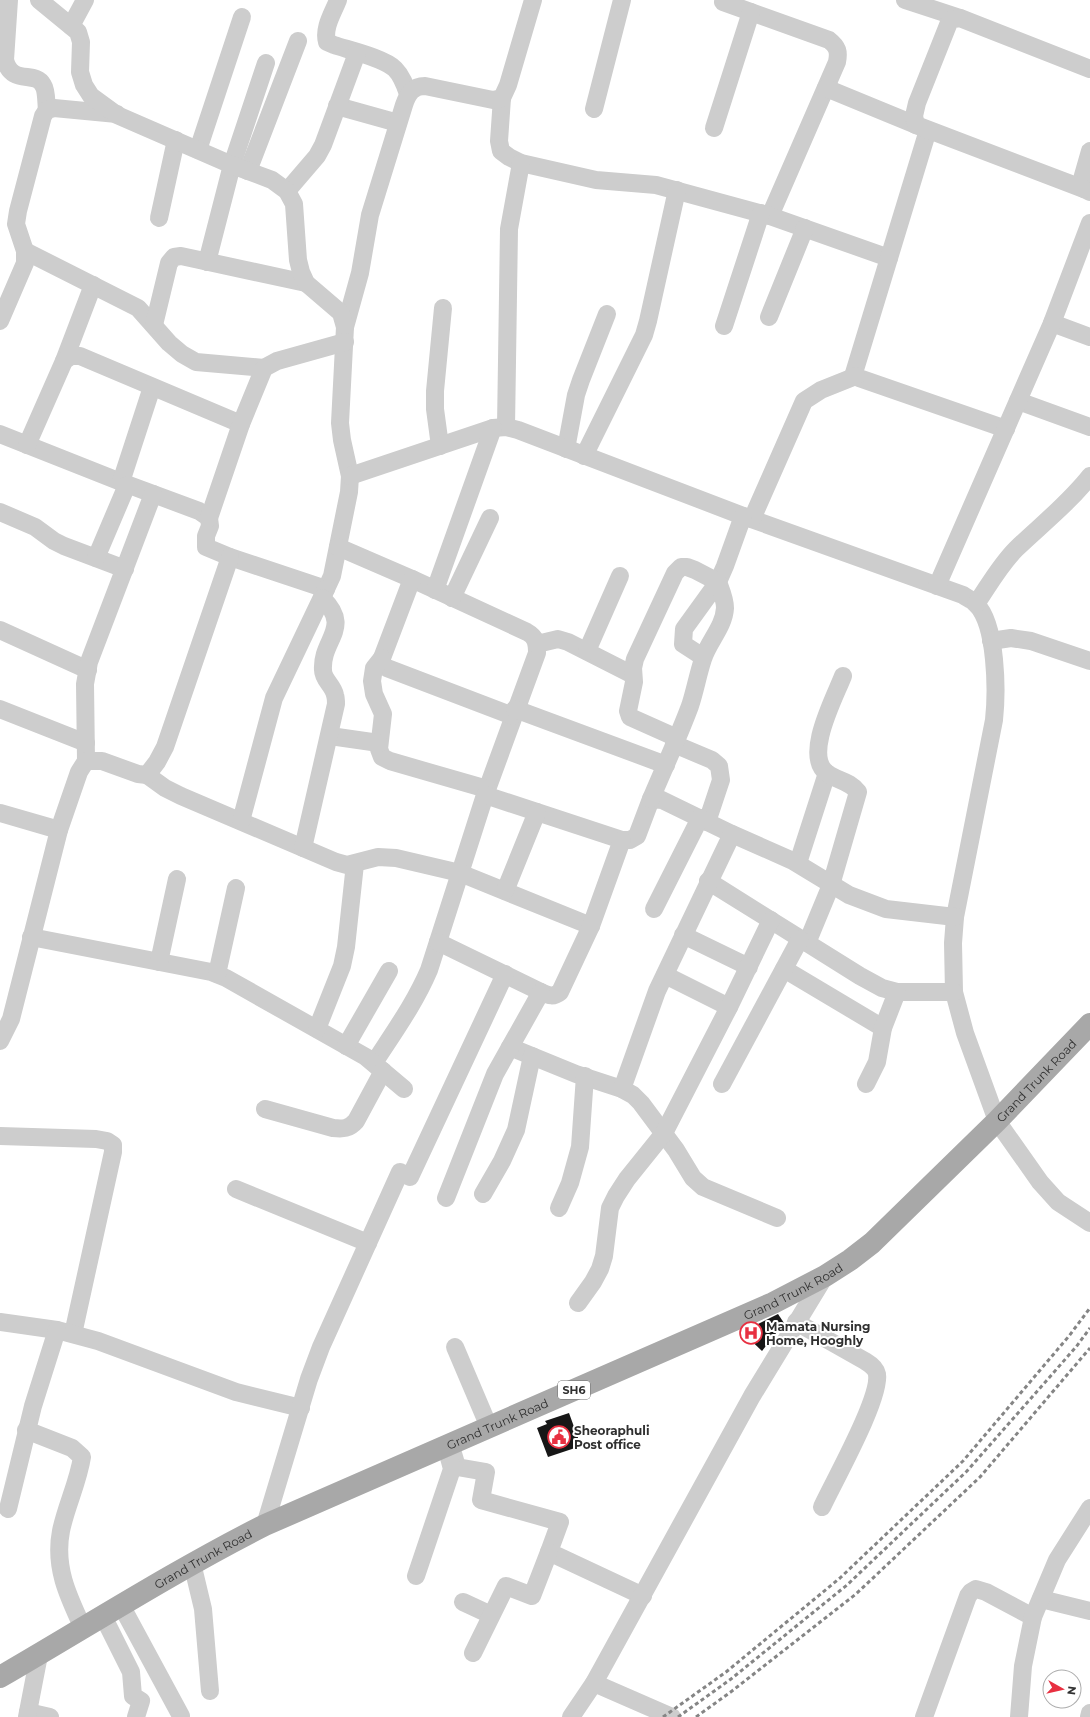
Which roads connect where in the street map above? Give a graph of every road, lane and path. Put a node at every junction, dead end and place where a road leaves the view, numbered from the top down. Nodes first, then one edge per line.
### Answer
1 (9, 0) edge
2 (39, 0) edge
3 (85, 0) edge
4 (338, 0) edge
5 (622, 0) edge
6 (527, 1) edge
7 (721, 1) edge
8 (909, 1) edge
9 (751, 12) junction
10 (242, 17) dead end
11 (960, 18) junction
12 (71, 26) junction
13 (298, 41) dead end
14 (357, 53) junction
15 (266, 63) dead end
16 (1090, 69) edge
17 (826, 88) junction
18 (408, 94) junction
19 (502, 98) junction
20 (337, 106) junction
21 (594, 109) dead end
22 (47, 110) junction
23 (117, 115) junction
24 (398, 123) junction
25 (714, 128) dead end
26 (922, 128) junction
27 (176, 140) junction
28 (198, 150) junction
29 (1090, 152) edge
30 (521, 163) junction
31 (232, 165) junction
32 (248, 171) junction
33 (677, 190) junction
34 (287, 191) junction
35 (1087, 191) edge
36 (765, 214) junction
37 (159, 218) dead end
38 (1090, 223) edge
39 (805, 228) junction
40 (25, 251) junction
41 (889, 258) junction
42 (207, 262) junction
43 (306, 283) junction
44 (93, 285) junction
45 (443, 308) dead end
46 (607, 314) dead end
47 (769, 317) dead end
48 (0, 320) edge
49 (1052, 323) junction
50 (154, 325) junction
51 (724, 326) dead end
52 (345, 335) junction
53 (1090, 337) edge
54 (64, 361) junction
55 (264, 368) junction
56 (856, 376) junction
57 (152, 387) junction
58 (1018, 400) junction
59 (241, 424) junction
60 (1090, 427) edge
61 (500, 428) junction
62 (1006, 429) junction
63 (0, 434) edge
64 (27, 445) junction
65 (440, 446) junction
66 (566, 449) junction
67 (584, 456) junction
68 (350, 476) junction
69 (1090, 476) edge
70 (124, 484) junction
71 (154, 494) junction
72 (0, 512) edge
73 (747, 517) junction
74 (209, 518) junction
75 (490, 518) dead end
76 (338, 547) junction
77 (230, 557) junction
78 (96, 558) junction
79 (125, 569) junction
80 (620, 576) dead end
81 (412, 579) junction
82 (718, 582) junction
83 (937, 586) junction
84 (435, 590) junction
85 (324, 593) junction
86 (452, 598) junction
87 (976, 604) junction
88 (0, 630) edge
89 (991, 641) junction
90 (537, 644) junction
91 (587, 651) junction
92 (703, 657) junction
93 (382, 658) junction
94 (1090, 661) edge
95 (88, 670) junction
96 (633, 675) junction
97 (844, 676) dead end
98 (0, 709) edge
99 (514, 713) junction
100 (330, 736) junction
101 (676, 741) junction
102 (86, 743) junction
103 (379, 743) junction
104 (86, 761) junction
105 (666, 765) junction
106 (826, 773) junction
107 (147, 775) junction
108 (486, 792) junction
109 (651, 799) junction
110 (537, 812) junction
111 (0, 813) edge
112 (703, 820) junction
113 (241, 821) junction
114 (59, 830) junction
115 (732, 834) junction
116 (622, 840) junction
117 (303, 848) junction
118 (798, 863) junction
119 (355, 864) junction
120 (460, 873) junction
121 (177, 880) dead end
122 (708, 881) junction
123 (831, 885) junction
124 (236, 888) dead end
125 (505, 891) junction
126 (654, 909) dead end
127 (955, 917) junction
128 (771, 920) junction
129 (591, 926) junction
130 (683, 935) junction
131 (32, 937) junction
132 (804, 941) junction
133 (438, 942) junction
134 (158, 962) junction
135 (749, 966) junction
136 (784, 969) junction
137 (389, 971) dead end
138 (217, 974) junction
139 (505, 974) junction
140 (665, 975) junction
141 (541, 992) junction
142 (897, 992) junction
143 (954, 992) junction
144 (729, 1007) junction
145 (1090, 1024) edge
146 (882, 1028) junction
147 (317, 1029) junction
148 (0, 1041) edge
149 (346, 1046) junction
150 (510, 1047) junction
151 (532, 1056) junction
152 (379, 1067) junction
153 (585, 1076) junction
154 (722, 1084) dead end
155 (866, 1084) dead end
156 (404, 1089) dead end
157 (622, 1089) junction
158 (265, 1109) dead end
159 (997, 1121) junction
160 (664, 1134) junction
161 (0, 1136) edge
162 (236, 1189) dead end
163 (483, 1194) dead end
164 (446, 1198) dead end
165 (559, 1208) dead end
166 (777, 1218) dead end
167 (1090, 1223) edge
168 (368, 1243) junction
169 (825, 1276) junction
170 (578, 1303) dead end
171 (0, 1322) edge
172 (796, 1322) junction
173 (65, 1332) junction
174 (455, 1347) dead end
175 (301, 1408) junction
176 (488, 1427) junction
177 (26, 1430) junction
178 (448, 1444) junction
179 (822, 1507) dead end
180 (8, 1508) dead end
181 (1090, 1508) edge
182 (265, 1525) junction
183 (549, 1552) junction
184 (192, 1563) junction
185 (416, 1576) dead end
186 (643, 1596) junction
187 (1042, 1599) junction
188 (464, 1602) dead end
189 (112, 1611) junction
190 (1090, 1611) edge
191 (491, 1615) junction
192 (1033, 1618) junction
193 (83, 1628) junction
194 (474, 1653) dead end
195 (39, 1655) junction
196 (0, 1677) edge
197 (594, 1683) junction
198 (210, 1691) dead end
199 (1090, 1713) edge
200 (27, 1714) edge
201 (181, 1716) edge
202 (50, 1717) edge
203 (136, 1717) edge
204 (571, 1717) edge
205 (672, 1717) edge
206 (924, 1717) edge
207 (1019, 1717) edge
208 (1089, 1717) edge

1 - 22 street
2 - 12 street
3 - 12 street
4 - 14 street
5 - 21 street
6 - 19 street
7 - 9 street
8 - 11 street
9 - 17 street
9 - 25 street
10 - 28 street
11 - 16 street
11 - 26 street
12 - 23 street
13 - 32 street
14 - 18 street
14 - 20 street
15 - 31 street
17 - 26 street
17 - 36 street
18 - 19 street
18 - 24 street
19 - 30 street
20 - 24 street
20 - 34 street
22 - 23 street
22 - 40 street
23 - 27 street
24 - 52 street
26 - 35 street
26 - 41 street
27 - 28 street
27 - 37 street
28 - 31 street
29 - 35 street
30 - 33 street
30 - 61 street
31 - 32 street
31 - 42 street
32 - 34 street
33 - 36 street
33 - 67 street
34 - 43 street
36 - 39 street
36 - 51 street
38 - 49 street
39 - 41 street
39 - 47 street
40 - 44 street
40 - 48 street
41 - 56 street
42 - 43 street
42 - 50 street
43 - 52 street
44 - 50 street
44 - 54 street
45 - 65 street
46 - 66 street
49 - 53 street
49 - 58 street
50 - 55 street
52 - 55 street
52 - 68 street
54 - 57 street
54 - 64 street
55 - 59 street
56 - 62 street
56 - 73 street
57 - 59 street
57 - 70 street
58 - 60 street
58 - 62 street
59 - 74 street
61 - 65 street
61 - 66 street
61 - 84 street
62 - 83 street
63 - 64 street
64 - 70 street
65 - 68 street
66 - 67 street
67 - 73 street
68 - 76 street
69 - 87 street
70 - 71 street
70 - 78 street
71 - 74 street
71 - 79 street
72 - 78 street
73 - 82 street
73 - 83 street
74 - 77 street
75 - 86 street
76 - 81 street
76 - 85 street
77 - 85 street
77 - 107 street
78 - 79 street
79 - 95 street
80 - 91 street
81 - 84 street
81 - 93 street
82 - 92 street
82 - 92 street
82 - 96 street
83 - 87 street
84 - 86 street
85 - 100 street
85 - 113 street
86 - 90 street
87 - 89 street
88 - 95 street
89 - 94 street
89 - 127 street
90 - 91 street
90 - 99 street
91 - 96 street
92 - 101 street
93 - 99 street
93 - 103 street
95 - 102 street
96 - 101 street
97 - 106 street
98 - 102 street
99 - 105 street
99 - 108 street
100 - 103 street
100 - 117 street
101 - 105 street
101 - 112 street
102 - 104 street
103 - 108 street
104 - 107 street
104 - 114 street
105 - 109 street
106 - 118 street
106 - 123 street
107 - 113 street
108 - 110 street
108 - 120 street
109 - 112 street
109 - 116 street
110 - 116 street
110 - 125 street
111 - 114 street
112 - 115 street
112 - 126 street
113 - 117 street
114 - 131 street
115 - 118 street
115 - 122 street
116 - 129 street
117 - 119 street
118 - 123 street
119 - 120 street
119 - 147 street
120 - 125 street
120 - 133 street
121 - 134 street
122 - 128 street
122 - 130 street
123 - 127 street
123 - 132 street
124 - 138 street
125 - 129 street
127 - 143 street
128 - 132 street
128 - 135 street
129 - 141 street
130 - 135 street
130 - 140 street
131 - 134 street
131 - 148 street
132 - 136 street
132 - 142 street
133 - 139 street
133 - 152 street
134 - 138 street
135 - 144 street
136 - 146 street
136 - 154 street
137 - 149 street
138 - 147 street
139 - 141 street
139 - 168 street
140 - 144 street
140 - 157 street
141 - 150 street
142 - 143 street
142 - 146 street
143 - 159 street
144 - 160 street
145 - 159 main road, Grand Trunk Road / SH6
146 - 155 street
147 - 149 street
149 - 152 street
150 - 151 street
150 - 164 street
151 - 153 street
151 - 163 street
152 - 156 street
152 - 158 street
153 - 157 street
153 - 165 street
157 - 160 street
159 - 167 street
159 - 169 main road, Grand Trunk Road / SH6
160 - 166 street
160 - 170 street
161 - 173 street
162 - 168 street
168 - 175 street
169 - 172 street
169 - 176 main road, Grand Trunk Road / SH6
171 - 173 street
172 - 179 street
172 - 186 street
173 - 175 street
173 - 177 street
174 - 176 street
175 - 182 street
176 - 178 main road, Grand Trunk Road / SH6
177 - 180 street
177 - 193 street
178 - 182 main road, Grand Trunk Road / SH6
178 - 183 street
178 - 185 street
181 - 187 street
182 - 184 main road, Grand Trunk Road / SH6
183 - 186 street
183 - 191 street
184 - 189 main road, Grand Trunk Road / SH6
184 - 198 street
186 - 197 street
187 - 190 street
187 - 192 street
188 - 191 street
189 - 193 main road, Grand Trunk Road / SH6
189 - 201 street
189 - 203 street
191 - 194 street
192 - 206 street
192 - 207 street
193 - 195 main road, Grand Trunk Road / SH6
195 - 196 main road, Grand Trunk Road / SH6
195 - 200 street
197 - 204 street
197 - 205 street
199 - 208 street
200 - 202 street

